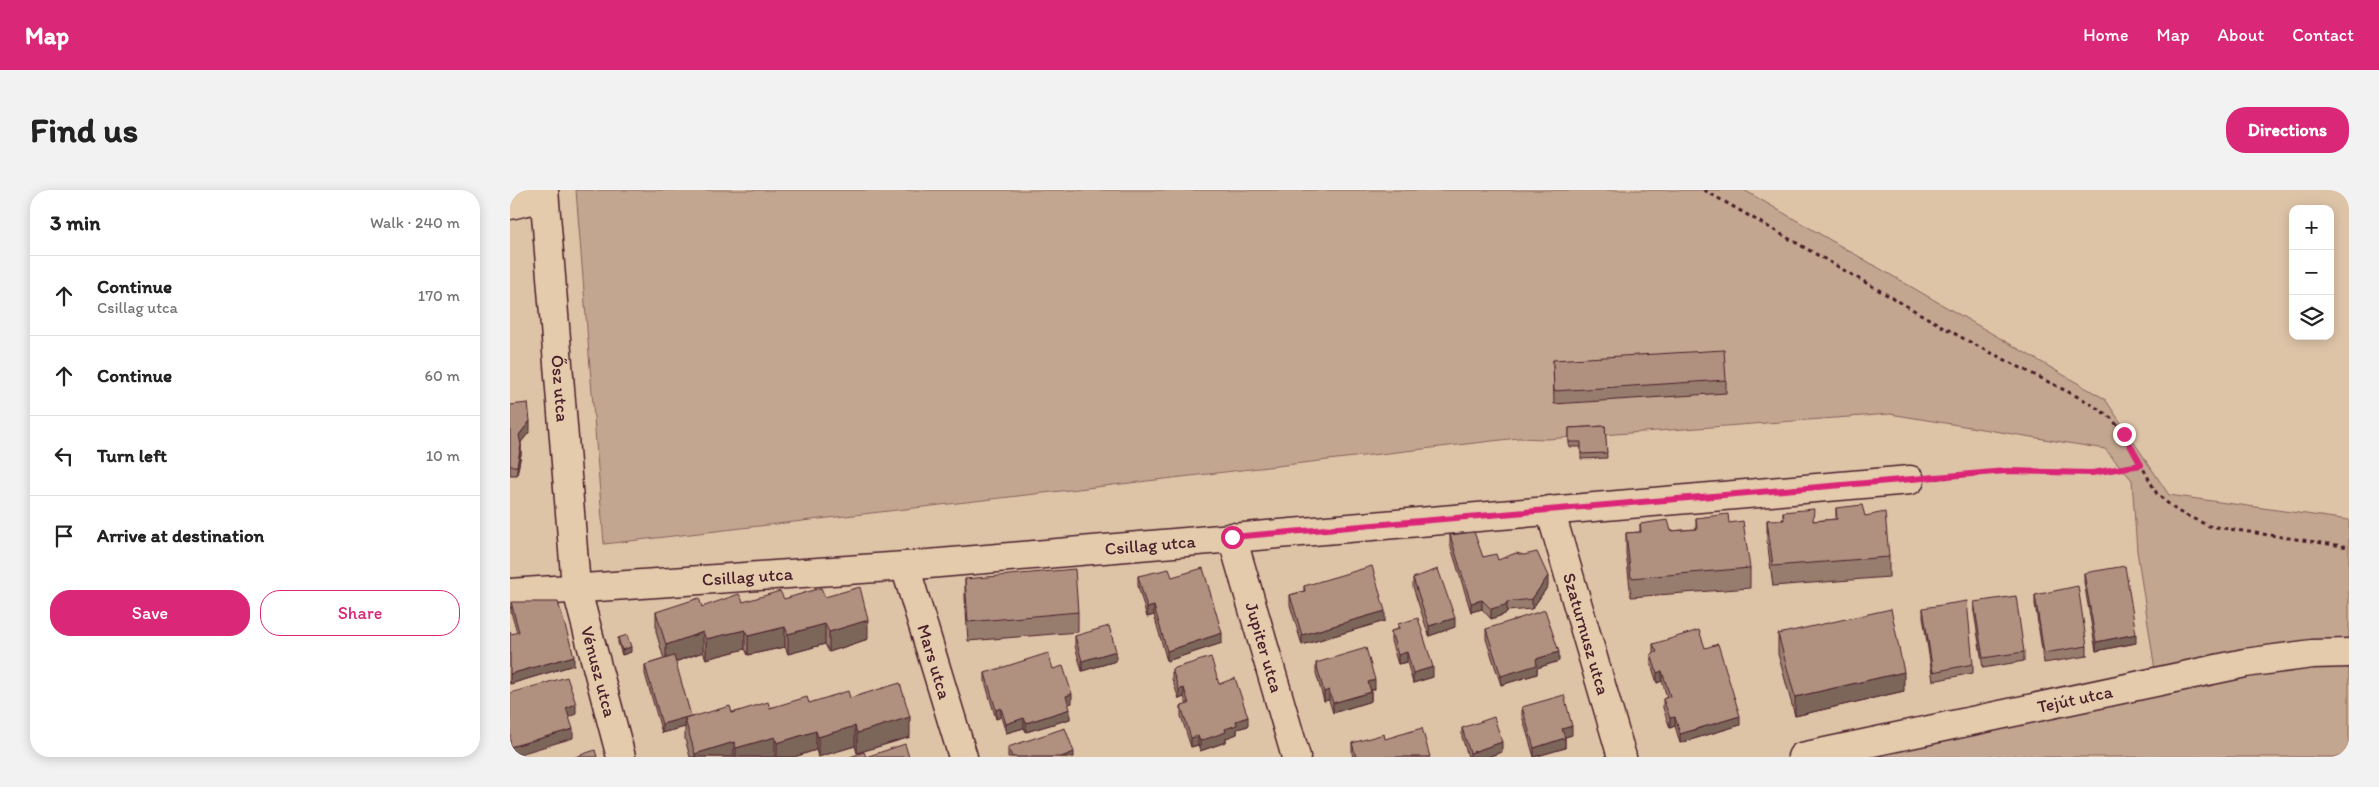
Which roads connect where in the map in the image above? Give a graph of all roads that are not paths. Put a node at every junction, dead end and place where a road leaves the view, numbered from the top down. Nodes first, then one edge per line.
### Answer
1 (544, 193) edge
2 (510, 204) edge
3 (1910, 480) road end
4 (1550, 510) junction
5 (1232, 537) junction
6 (905, 566) junction
7 (576, 587) junction
8 (510, 593) edge
9 (2349, 653) edge
10 (621, 757) edge
11 (963, 757) edge
12 (1296, 757) edge
13 (1622, 757) edge
14 (1802, 757) edge

1 - 2 street
1 - 7 street, Ősz utca
3 - 4 street, Csillag utca
4 - 5 street, Csillag utca
4 - 13 street, Szaturnusz utca
5 - 6 street, Csillag utca
5 - 12 street, Jupiter utca
6 - 7 street, Csillag utca
6 - 11 street, Mars utca
7 - 8 street, Csillag utca
7 - 10 street, Vénusz utca
9 - 14 street, Tejút utca

